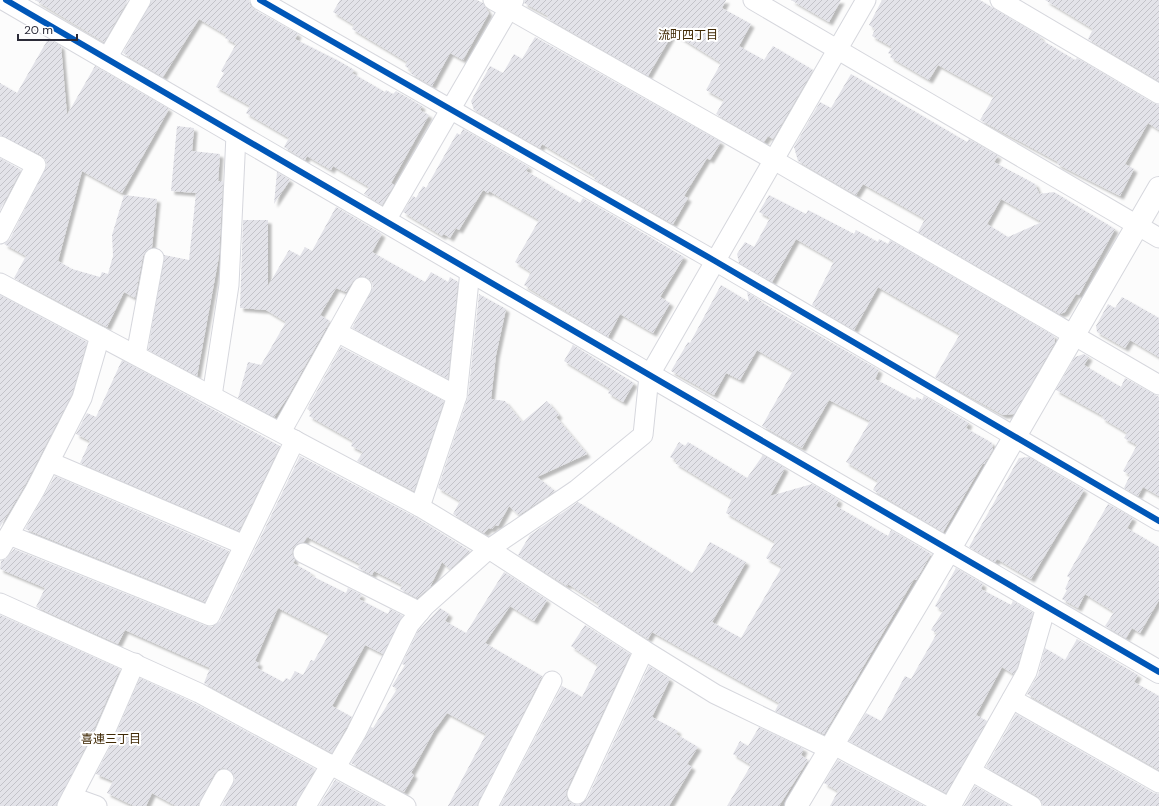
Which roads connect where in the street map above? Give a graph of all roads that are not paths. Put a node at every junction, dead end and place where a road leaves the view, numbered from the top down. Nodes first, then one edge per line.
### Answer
1 (6, 0) edge
2 (141, 0) edge
3 (260, 0) edge
4 (753, 0) edge
5 (866, 0) edge
6 (1000, 0) edge
7 (505, 3) edge
8 (838, 49) junction
9 (106, 60) junction
10 (1159, 94) edge
11 (450, 110) junction
12 (236, 135) junction
13 (0, 146) edge
14 (774, 160) junction
15 (1159, 188) edge
16 (385, 222) junction
17 (1138, 225) junction
18 (0, 234) edge
19 (1159, 238) edge
20 (154, 258) dead end
21 (715, 261) junction
22 (470, 271) junction
23 (0, 283) edge
24 (362, 287) dead end
25 (337, 332) junction
26 (1074, 335) junction
27 (100, 336) junction
28 (136, 355) junction
29 (649, 376) junction
30 (1159, 385) edge
31 (212, 396) junction
32 (457, 396) junction
33 (288, 436) junction
34 (1014, 438) junction
35 (50, 462) junction
36 (420, 507) junction
37 (1159, 522) edge
38 (5, 542) edge
39 (244, 545) junction
40 (490, 549) junction
41 (949, 550) junction
42 (303, 553) dead end
43 (0, 604) edge
44 (1046, 607) junction
45 (420, 612) junction
46 (644, 650) junction
47 (135, 662) junction
48 (1159, 672) edge
49 (552, 681) dead end
50 (1012, 699) junction
51 (831, 747) junction
52 (334, 766) junction
53 (971, 772) junction
54 (224, 779) dead end
55 (1159, 783) edge
56 (576, 794) dead end
57 (70, 801) edge
58 (946, 805) edge
59 (97, 806) edge
60 (209, 806) edge
61 (306, 806) edge
62 (406, 806) edge
63 (488, 806) edge
64 (796, 806) edge
65 (1032, 806) edge

1 - 9 street
2 - 9 street
3 - 11 street
4 - 8 street
5 - 8 street
6 - 10 street
7 - 11 street
7 - 14 street
8 - 14 street
8 - 17 street
9 - 12 street
11 - 16 street
11 - 21 street
12 - 16 street
12 - 31 street
13 - 18 street
14 - 21 street
14 - 26 street
15 - 17 street
16 - 22 street
17 - 19 street
17 - 26 street
20 - 28 street
21 - 29 street
21 - 34 street
22 - 29 street
22 - 32 street
23 - 27 street
24 - 25 street
25 - 32 street
25 - 33 street
26 - 30 street
26 - 34 street
27 - 28 street
27 - 35 street
28 - 31 street
29 - 40 street
29 - 41 street
31 - 33 street
32 - 36 street
33 - 36 street
33 - 39 street
34 - 37 street
34 - 41 street
35 - 38 street
35 - 39 street
36 - 40 street
38 - 39 street
40 - 45 street
40 - 46 street
41 - 44 street
41 - 51 street
42 - 45 street
43 - 47 street
44 - 48 street
44 - 50 street
45 - 52 street
46 - 51 street
46 - 56 street
47 - 52 street
47 - 57 street
49 - 63 street
50 - 53 street
50 - 55 street
51 - 58 street
51 - 64 street
52 - 61 street
52 - 62 street
53 - 58 street
53 - 65 street
54 - 60 street
57 - 59 street

